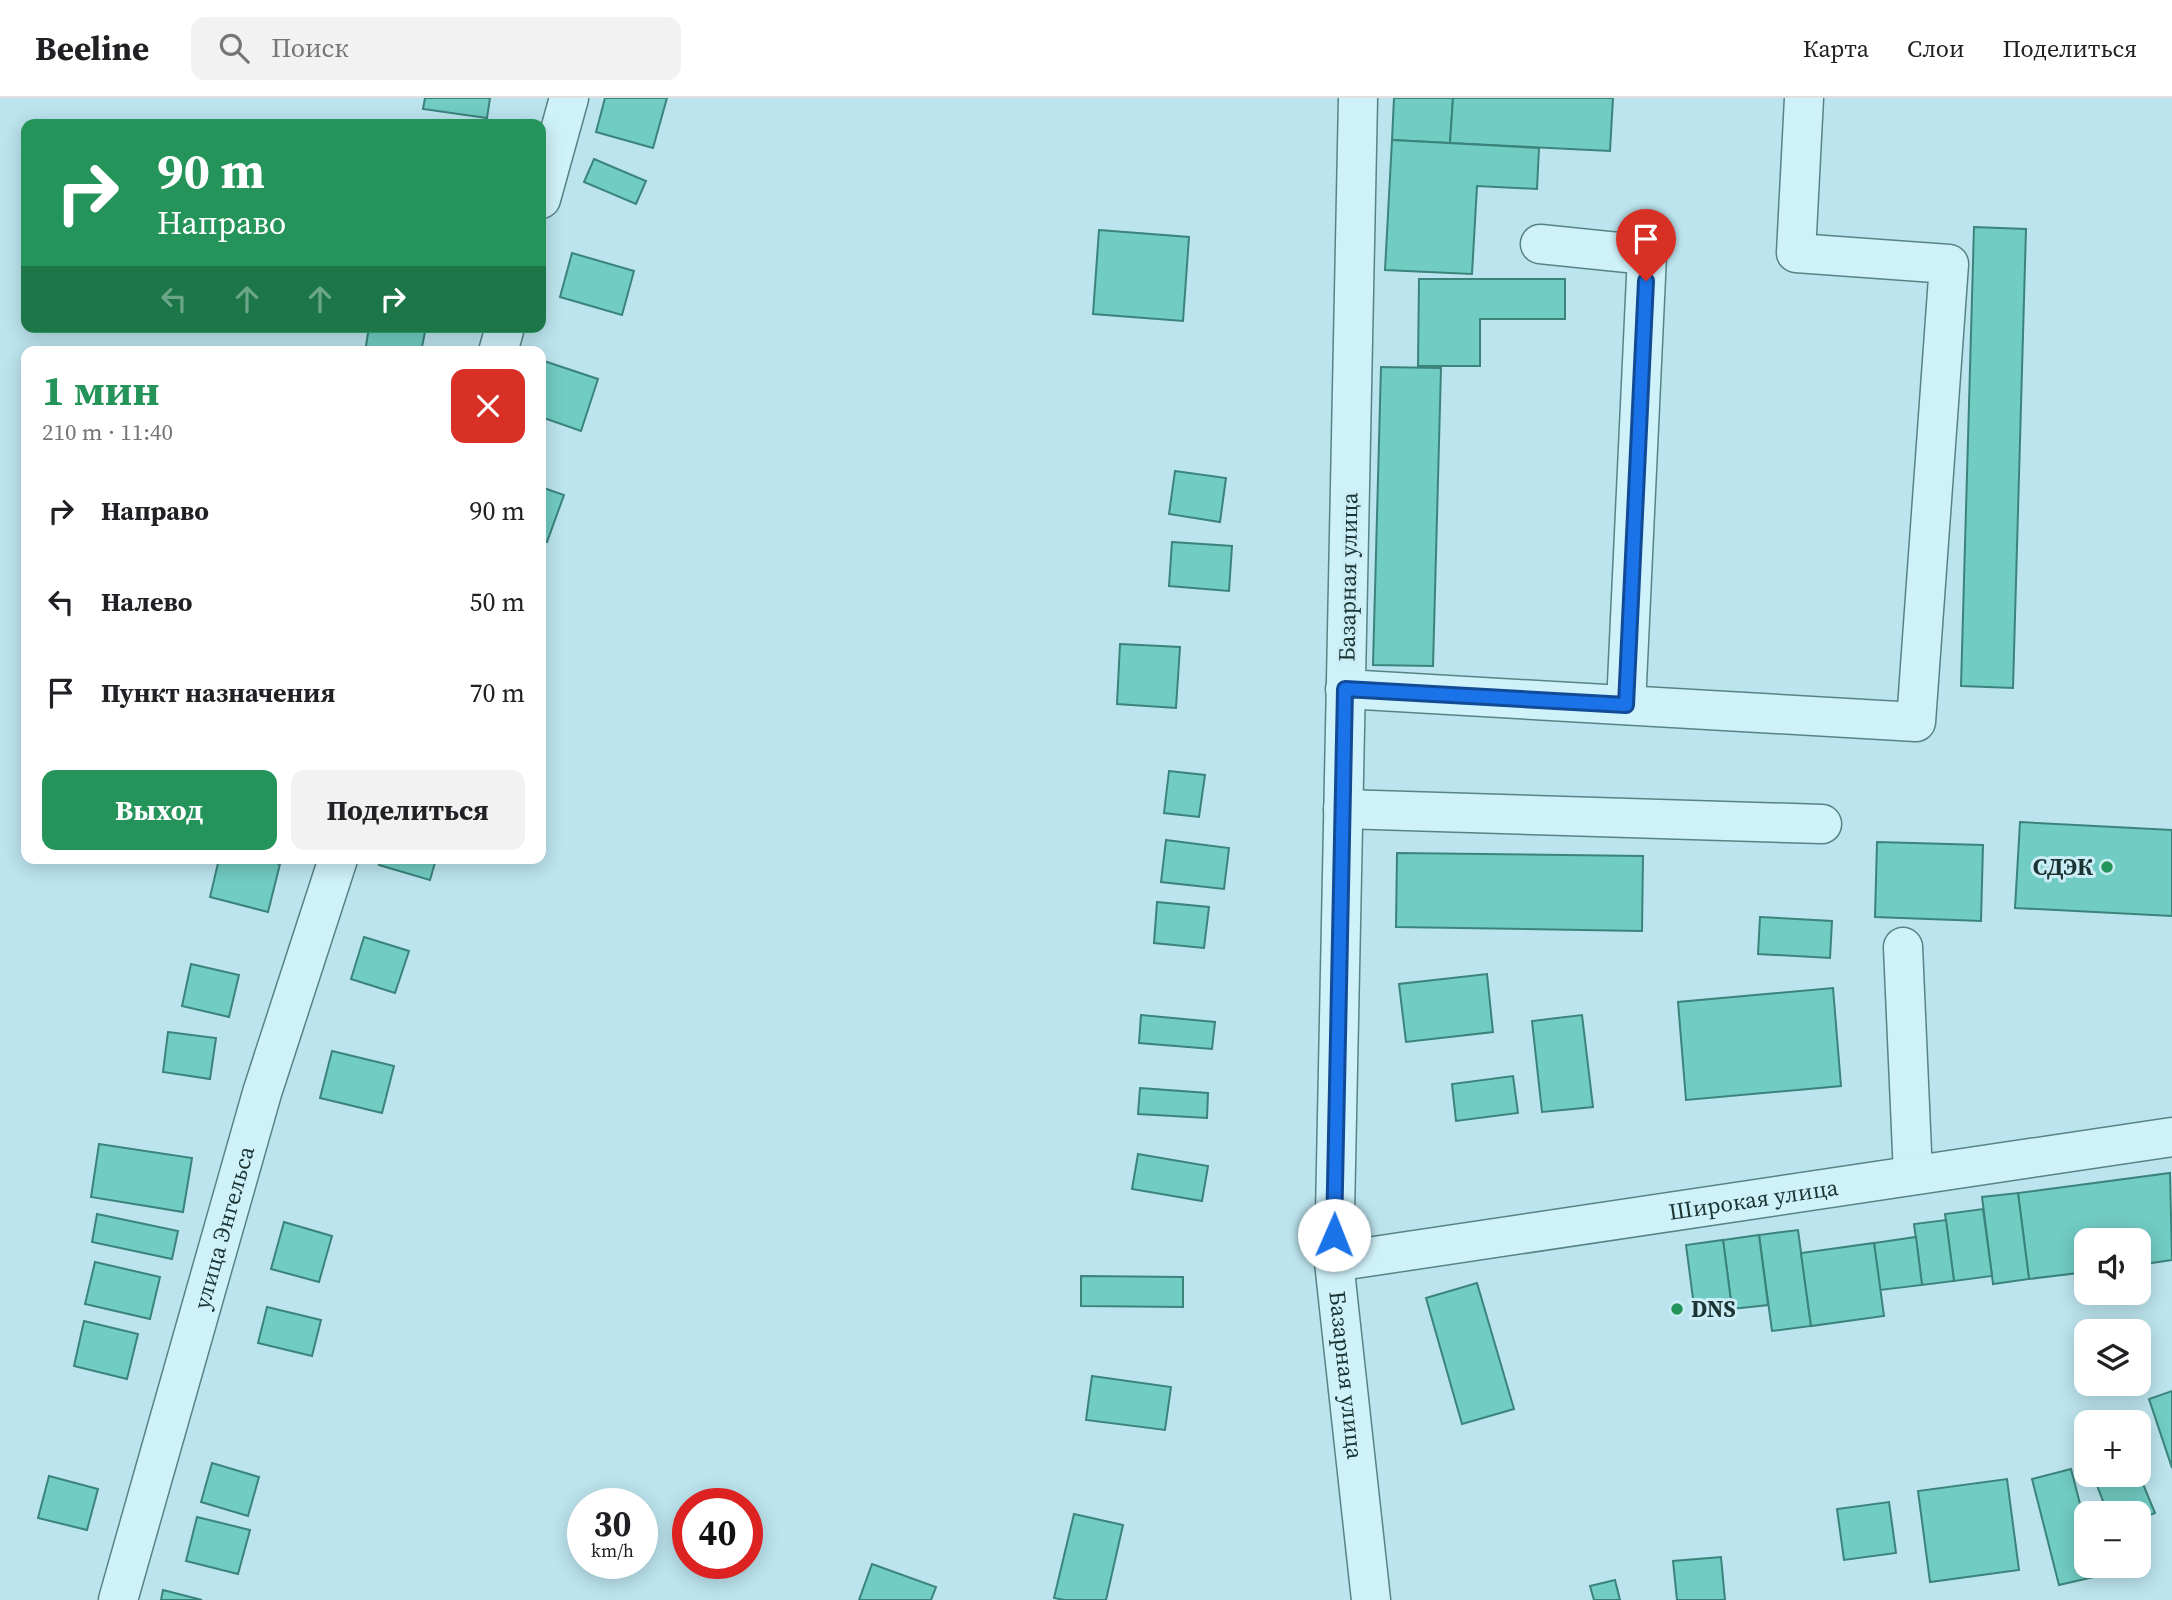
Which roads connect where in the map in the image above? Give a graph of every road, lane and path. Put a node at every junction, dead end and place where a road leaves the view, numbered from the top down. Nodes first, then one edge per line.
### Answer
1 (569, 98) edge
2 (1358, 98) edge
3 (1804, 98) edge
4 (546, 181) edge
5 (1540, 244) dead end
6 (1345, 689) junction
7 (1626, 705) junction
8 (1343, 809) junction
9 (1822, 824) dead end
10 (336, 864) edge
11 (1903, 947) dead end
12 (2172, 1137) edge
13 (1913, 1175) junction
14 (1334, 1262) junction
15 (118, 1600) edge
16 (1371, 1600) edge

1 - 4 street
2 - 6 street, Базарная улица
3 - 7 street
5 - 7 street
6 - 7 street
6 - 8 street, Базарная улица
8 - 9 street
8 - 14 street, Базарная улица
10 - 15 street, улица Энгельса
11 - 13 street
12 - 13 street, Широкая улица
13 - 14 street, Широкая улица
14 - 16 street, Базарная улица

